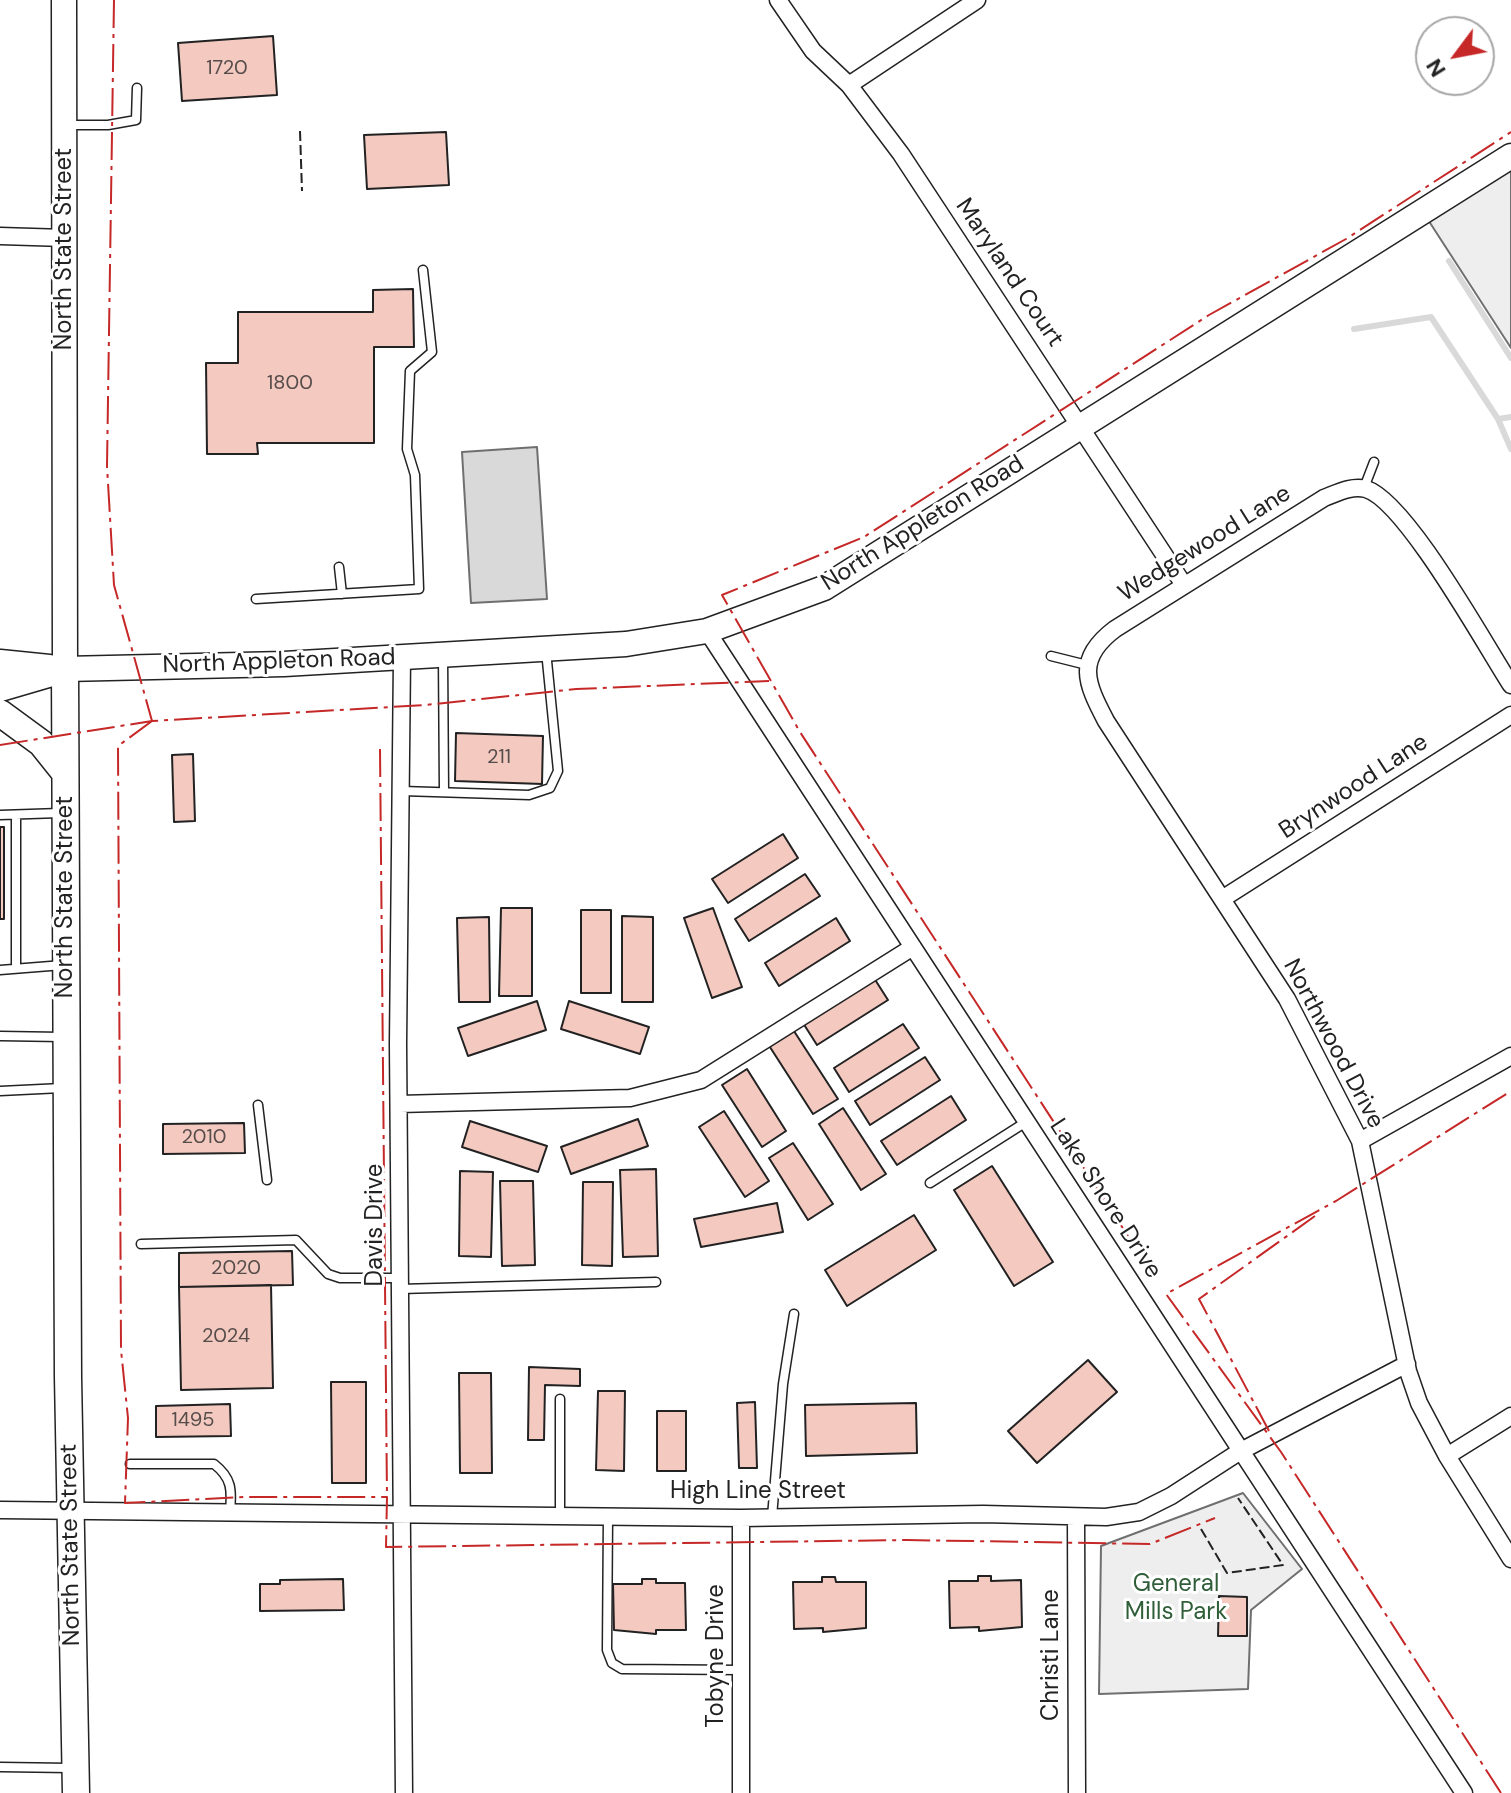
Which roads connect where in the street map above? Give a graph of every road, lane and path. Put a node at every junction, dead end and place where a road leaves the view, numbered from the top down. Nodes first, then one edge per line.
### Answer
1 (64, 0) edge
2 (778, 0) edge
3 (977, 0) edge
4 (849, 85) junction
5 (137, 88) dead end
6 (65, 125) junction
7 (1511, 156) edge
8 (0, 236) edge
9 (65, 238) junction
10 (423, 270) dead end
11 (1081, 426) junction
12 (1374, 462) dead end
13 (1364, 488) junction
14 (339, 567) dead end
15 (1184, 585) junction
16 (342, 594) junction
17 (256, 599) dead end
18 (707, 631) junction
19 (546, 650) junction
20 (442, 655) junction
21 (1051, 656) dead end
22 (402, 658) junction
23 (0, 663) edge
24 (1087, 665) junction
25 (65, 669) junction
26 (1511, 685) edge
27 (0, 688) edge
28 (0, 713) edge
29 (1511, 715) edge
30 (65, 773) junction
31 (402, 791) junction
32 (444, 792) junction
33 (65, 813) junction
34 (0, 815) edge
35 (16, 815) junction
36 (1222, 899) junction
37 (913, 947) junction
38 (66, 965) junction
39 (16, 968) junction
40 (0, 970) edge
41 (0, 1036) edge
42 (67, 1037) junction
43 (1511, 1056) edge
44 (67, 1088) junction
45 (0, 1091) edge
46 (399, 1104) junction
47 (258, 1105) dead end
48 (1026, 1122) junction
49 (1360, 1141) junction
50 (267, 1180) dead end
51 (930, 1183) dead end
52 (141, 1244) dead end
53 (656, 1282) dead end
54 (400, 1284) junction
55 (794, 1314) dead end
56 (1407, 1364) junction
57 (560, 1399) dead end
58 (1511, 1416) edge
59 (1239, 1452) junction
60 (1447, 1456) junction
61 (130, 1464) dead end
62 (70, 1509) junction
63 (0, 1510) edge
64 (230, 1512) junction
65 (402, 1514) junction
66 (560, 1516) junction
67 (608, 1516) junction
68 (772, 1517) junction
69 (1076, 1517) junction
70 (741, 1518) junction
71 (1511, 1559) edge
72 (741, 1670) junction
73 (0, 1767) edge
74 (75, 1780) edge
75 (404, 1793) edge
76 (741, 1793) edge
77 (1077, 1793) edge
78 (1464, 1793) edge

1 - 6 main road, North State Street
2 - 4 street, Maryland Court
3 - 4 street
4 - 11 street, Maryland Court
5 - 6 lane
6 - 9 main road, North State Street
7 - 11 main road, North Appleton Road
8 - 9 street
9 - 25 main road, North State Street
10 - 16 lane
11 - 15 street, Maryland Court
11 - 18 main road, North Appleton Road
12 - 13 lane
13 - 15 street, Wedgewood Lane
13 - 26 street
14 - 16 lane
15 - 24 street, Wedgewood Lane
16 - 17 lane
18 - 19 main road, North Appleton Road
18 - 37 street, Lake Shore Drive
19 - 20 main road, North Appleton Road
19 - 32 lane
20 - 22 main road, North Appleton Road
20 - 32 lane
21 - 24 lane
22 - 25 main road, North Appleton Road
22 - 31 street, Davis Drive
23 - 25 main road
24 - 36 street, Northwood Drive
25 - 27 main road
25 - 30 main road, North State Street
28 - 30 main road
29 - 36 street, Brynwood Lane
30 - 33 main road, North State Street
31 - 32 lane
31 - 46 street, Davis Drive
33 - 35 lane
33 - 38 main road, North State Street
34 - 35 lane
35 - 39 lane
36 - 49 street, Northwood Drive
37 - 46 street
37 - 48 street, Lake Shore Drive
38 - 39 lane
38 - 42 main road, North State Street
39 - 40 lane
41 - 42 lane
42 - 44 main road, North State Street
43 - 49 street
44 - 45 lane
44 - 62 main road, North State Street
46 - 54 street, Davis Drive
47 - 50 lane
48 - 51 lane
48 - 59 street, Lake Shore Drive
49 - 56 street, Northwood Drive
52 - 54 lane
53 - 54 lane
54 - 65 street, Davis Drive
55 - 68 lane
56 - 59 street, High Line Street
56 - 60 street, Northwood Drive
57 - 66 lane
58 - 60 street
59 - 69 street, High Line Street
59 - 78 street, Lake Shore Drive
60 - 71 street, Northwood Drive
61 - 64 lane
62 - 63 street, High Line Street
62 - 64 street, High Line Street
62 - 74 main road, North State Street
64 - 65 street, High Line Street
65 - 66 street, High Line Street
65 - 75 street, Davis Drive
66 - 67 street, High Line Street
67 - 70 street, High Line Street
67 - 72 lane
68 - 69 street, High Line Street
68 - 70 street, High Line Street
69 - 77 street, Christi Lane
70 - 72 street, Tobyne Drive
72 - 76 street, Tobyne Drive
73 - 74 lane

